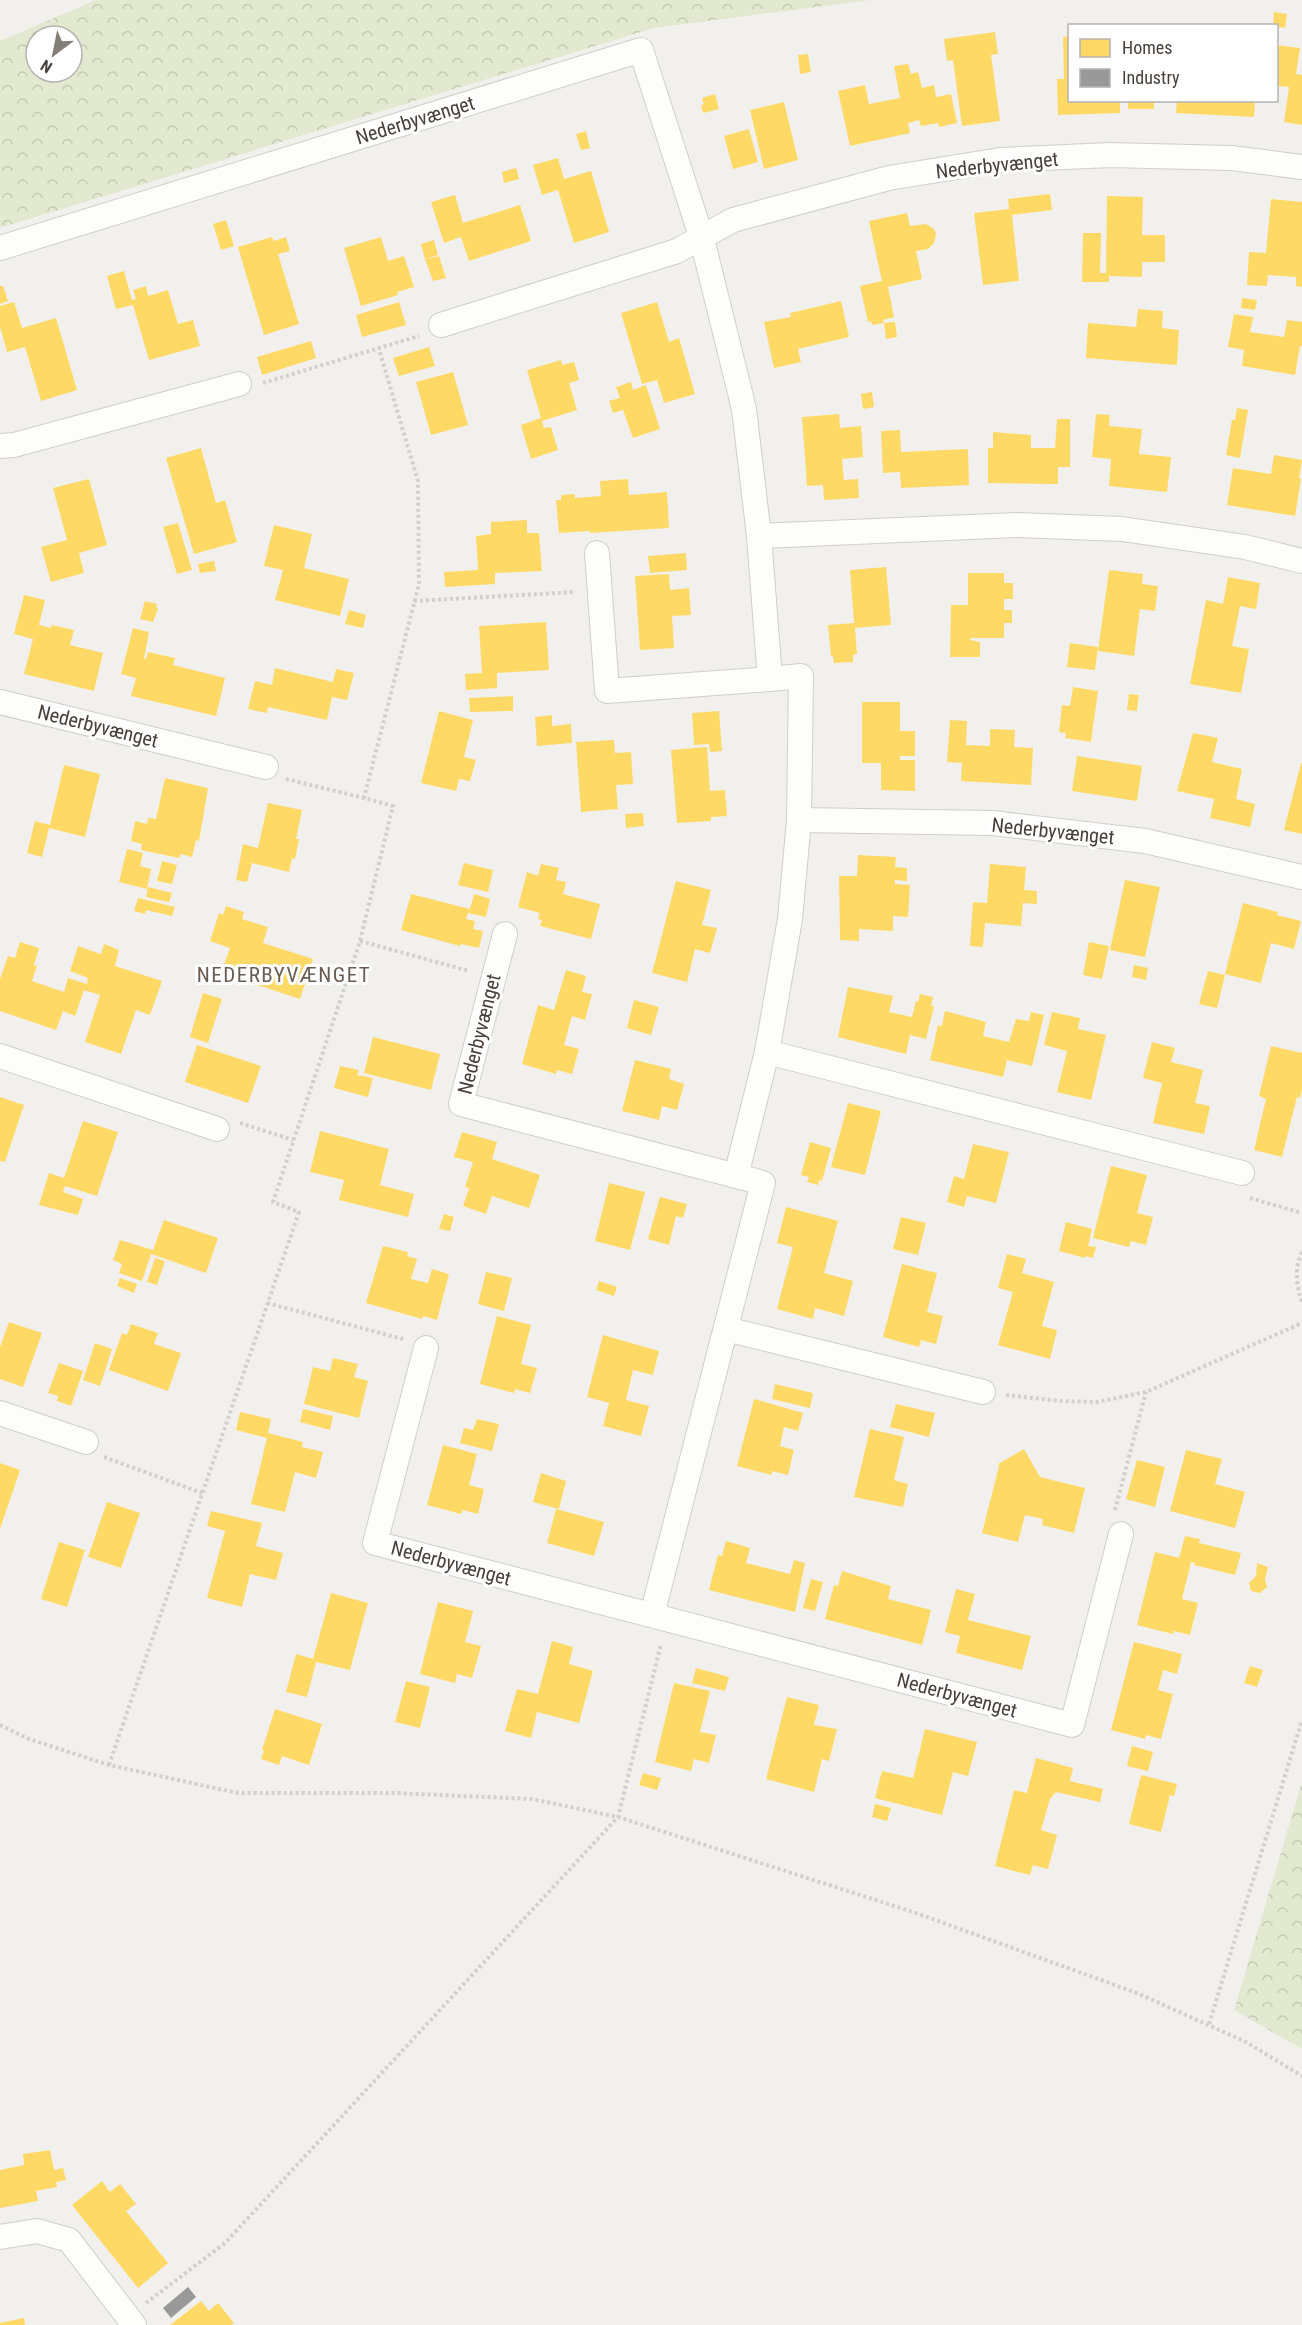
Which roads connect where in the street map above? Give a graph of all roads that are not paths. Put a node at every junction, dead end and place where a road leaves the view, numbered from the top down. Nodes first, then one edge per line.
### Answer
1 (1302, 167) edge
2 (702, 239) junction
3 (0, 248) edge
4 (441, 325) road end
5 (239, 384) road end
6 (0, 447) edge
7 (759, 536) junction
8 (597, 553) dead end
9 (1302, 561) edge
10 (770, 679) junction
11 (0, 702) edge
12 (266, 767) road end
13 (799, 820) junction
14 (1302, 877) edge
15 (505, 934) dead end
16 (767, 1052) junction
17 (0, 1056) edge
18 (217, 1129) road end
19 (1242, 1173) road end
20 (736, 1176) junction
21 (726, 1329) junction
22 (426, 1348) road end
23 (983, 1392) road end
24 (0, 1413) edge
25 (86, 1442) road end
26 (1121, 1534) road end
27 (659, 1617) junction
28 (0, 2237) edge
29 (131, 2321) edge

1 - 2 street, Nederbyvænget
2 - 3 street, Nederbyvænget
2 - 4 street, Nederbyvænget
2 - 7 street, Nederbyvænget
5 - 6 street
7 - 9 street
7 - 10 street, Nederbyvænget
8 - 10 street
10 - 13 street
11 - 12 street, Nederbyvænget
13 - 14 street, Nederbyvænget
13 - 16 street
15 - 20 street, Nederbyvænget
16 - 19 street
16 - 20 street
17 - 18 street
20 - 21 street, Nederbyvænget
21 - 23 street
21 - 27 street, Nederbyvænget
22 - 27 street, Nederbyvænget
24 - 25 street
26 - 27 street, Nederbyvænget
28 - 29 street

